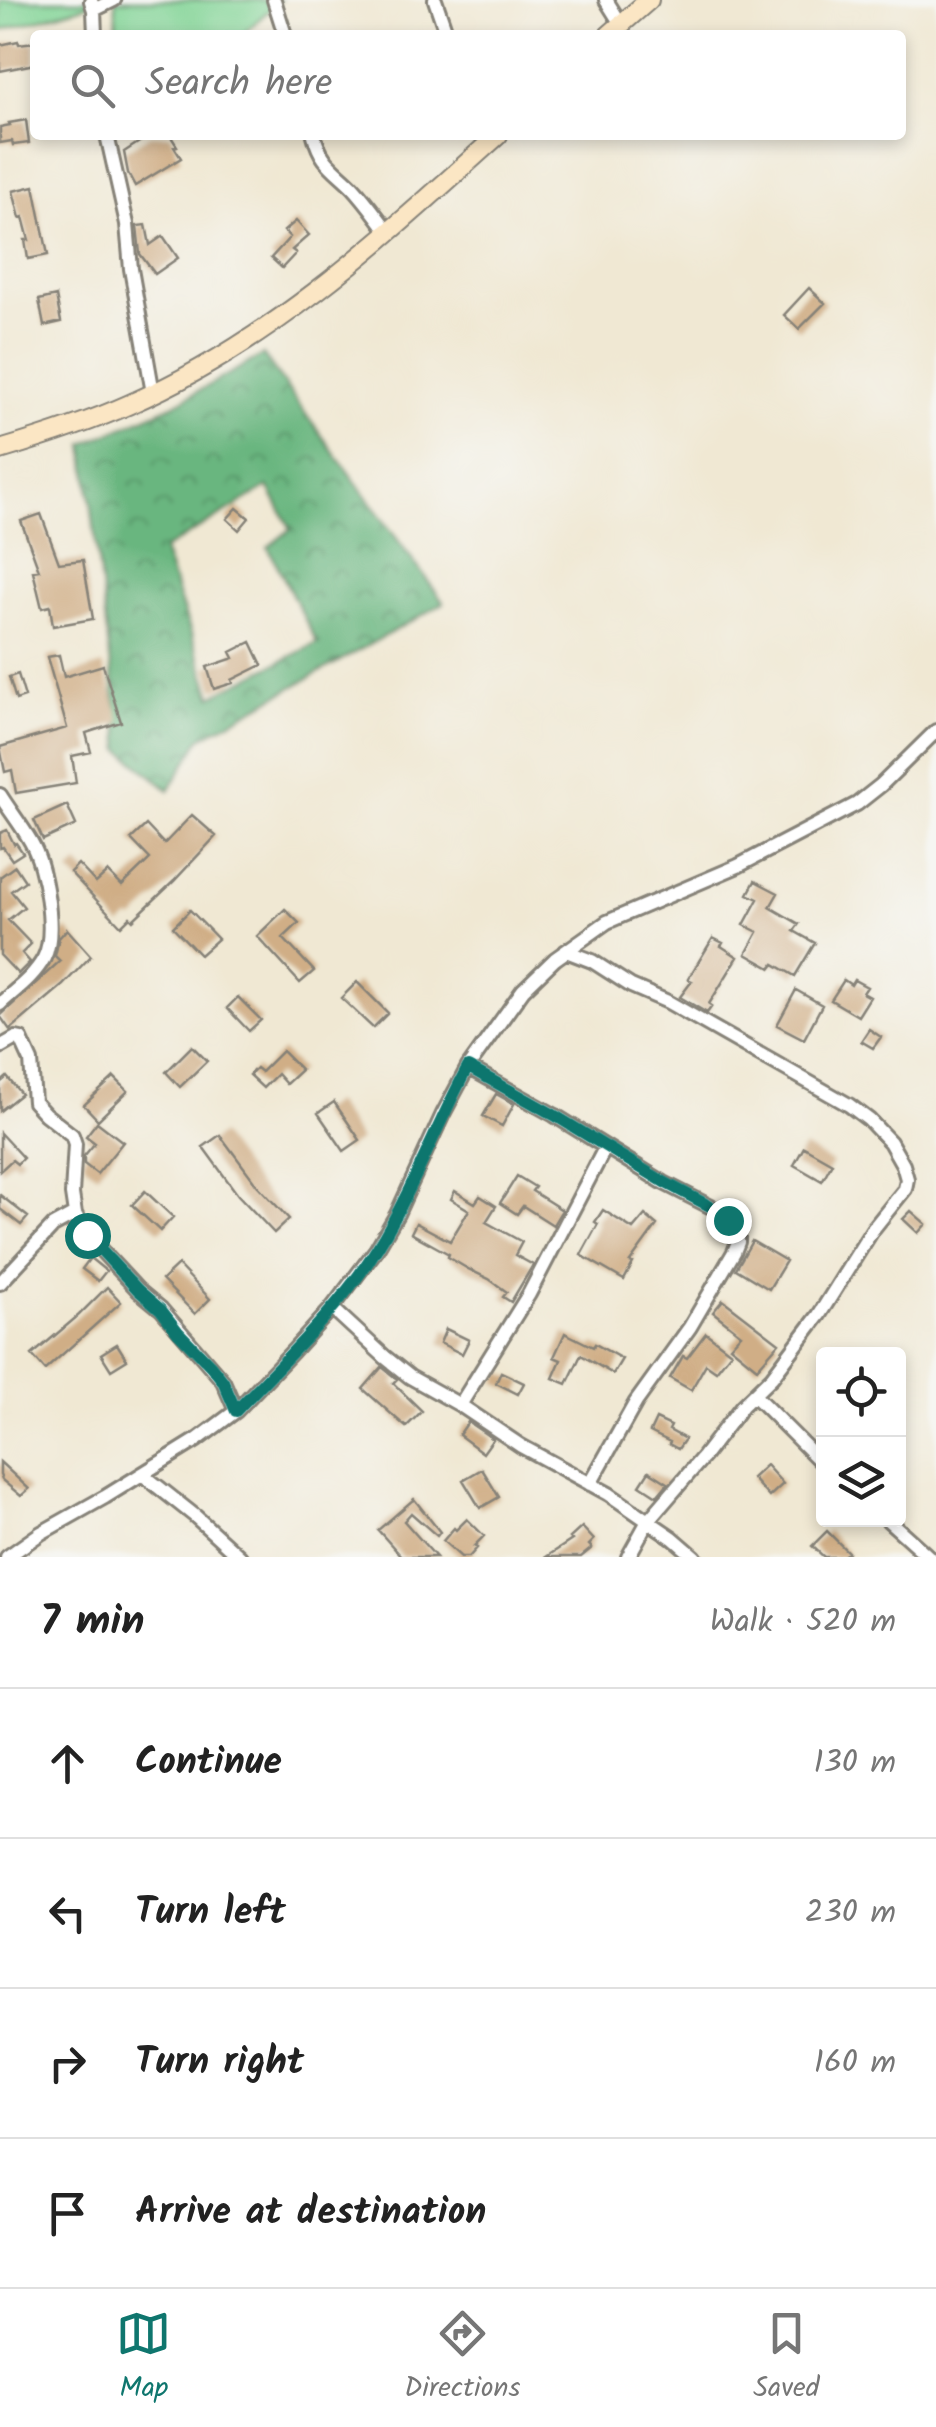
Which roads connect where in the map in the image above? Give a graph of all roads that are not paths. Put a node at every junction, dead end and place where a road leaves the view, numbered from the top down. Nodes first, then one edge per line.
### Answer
1 (114, 0) edge
2 (274, 0) edge
3 (434, 0) edge
4 (606, 0) edge
5 (649, 0) edge
6 (93, 6) edge
7 (615, 29) edge
8 (283, 30) edge
9 (445, 30) edge
10 (107, 140) edge
11 (315, 140) edge
12 (485, 140) edge
13 (389, 232) junction
14 (152, 393) junction
15 (0, 447) edge
16 (936, 731) edge
17 (0, 796) edge
18 (566, 951) junction
19 (0, 1004) edge
20 (0, 1047) edge
21 (468, 1067) junction
22 (606, 1148) junction
23 (75, 1214) junction
24 (0, 1283) edge
25 (332, 1308) junction
26 (754, 1395) junction
27 (460, 1404) junction
28 (236, 1411) junction
29 (816, 1456) edge
30 (142, 1474) junction
31 (590, 1484) junction
32 (648, 1521) junction
33 (896, 1527) edge
34 (6, 1557) edge
35 (240, 1557) edge
36 (628, 1557) edge
37 (694, 1557) edge
38 (929, 1557) edge

1 - 6 street
2 - 8 street
3 - 9 street
4 - 7 street
5 - 7 main road
10 - 14 street
11 - 13 street
12 - 13 main road
13 - 14 main road
14 - 15 main road
16 - 18 street
17 - 19 street
18 - 21 street
18 - 26 street
20 - 23 street
21 - 22 street
21 - 25 street
22 - 27 street
22 - 31 street
23 - 24 street
23 - 28 street
25 - 27 street
25 - 28 street
26 - 29 street
26 - 32 street
27 - 31 street
28 - 30 street
30 - 34 street
30 - 35 street
31 - 32 street
32 - 36 street
32 - 37 street
33 - 38 street

